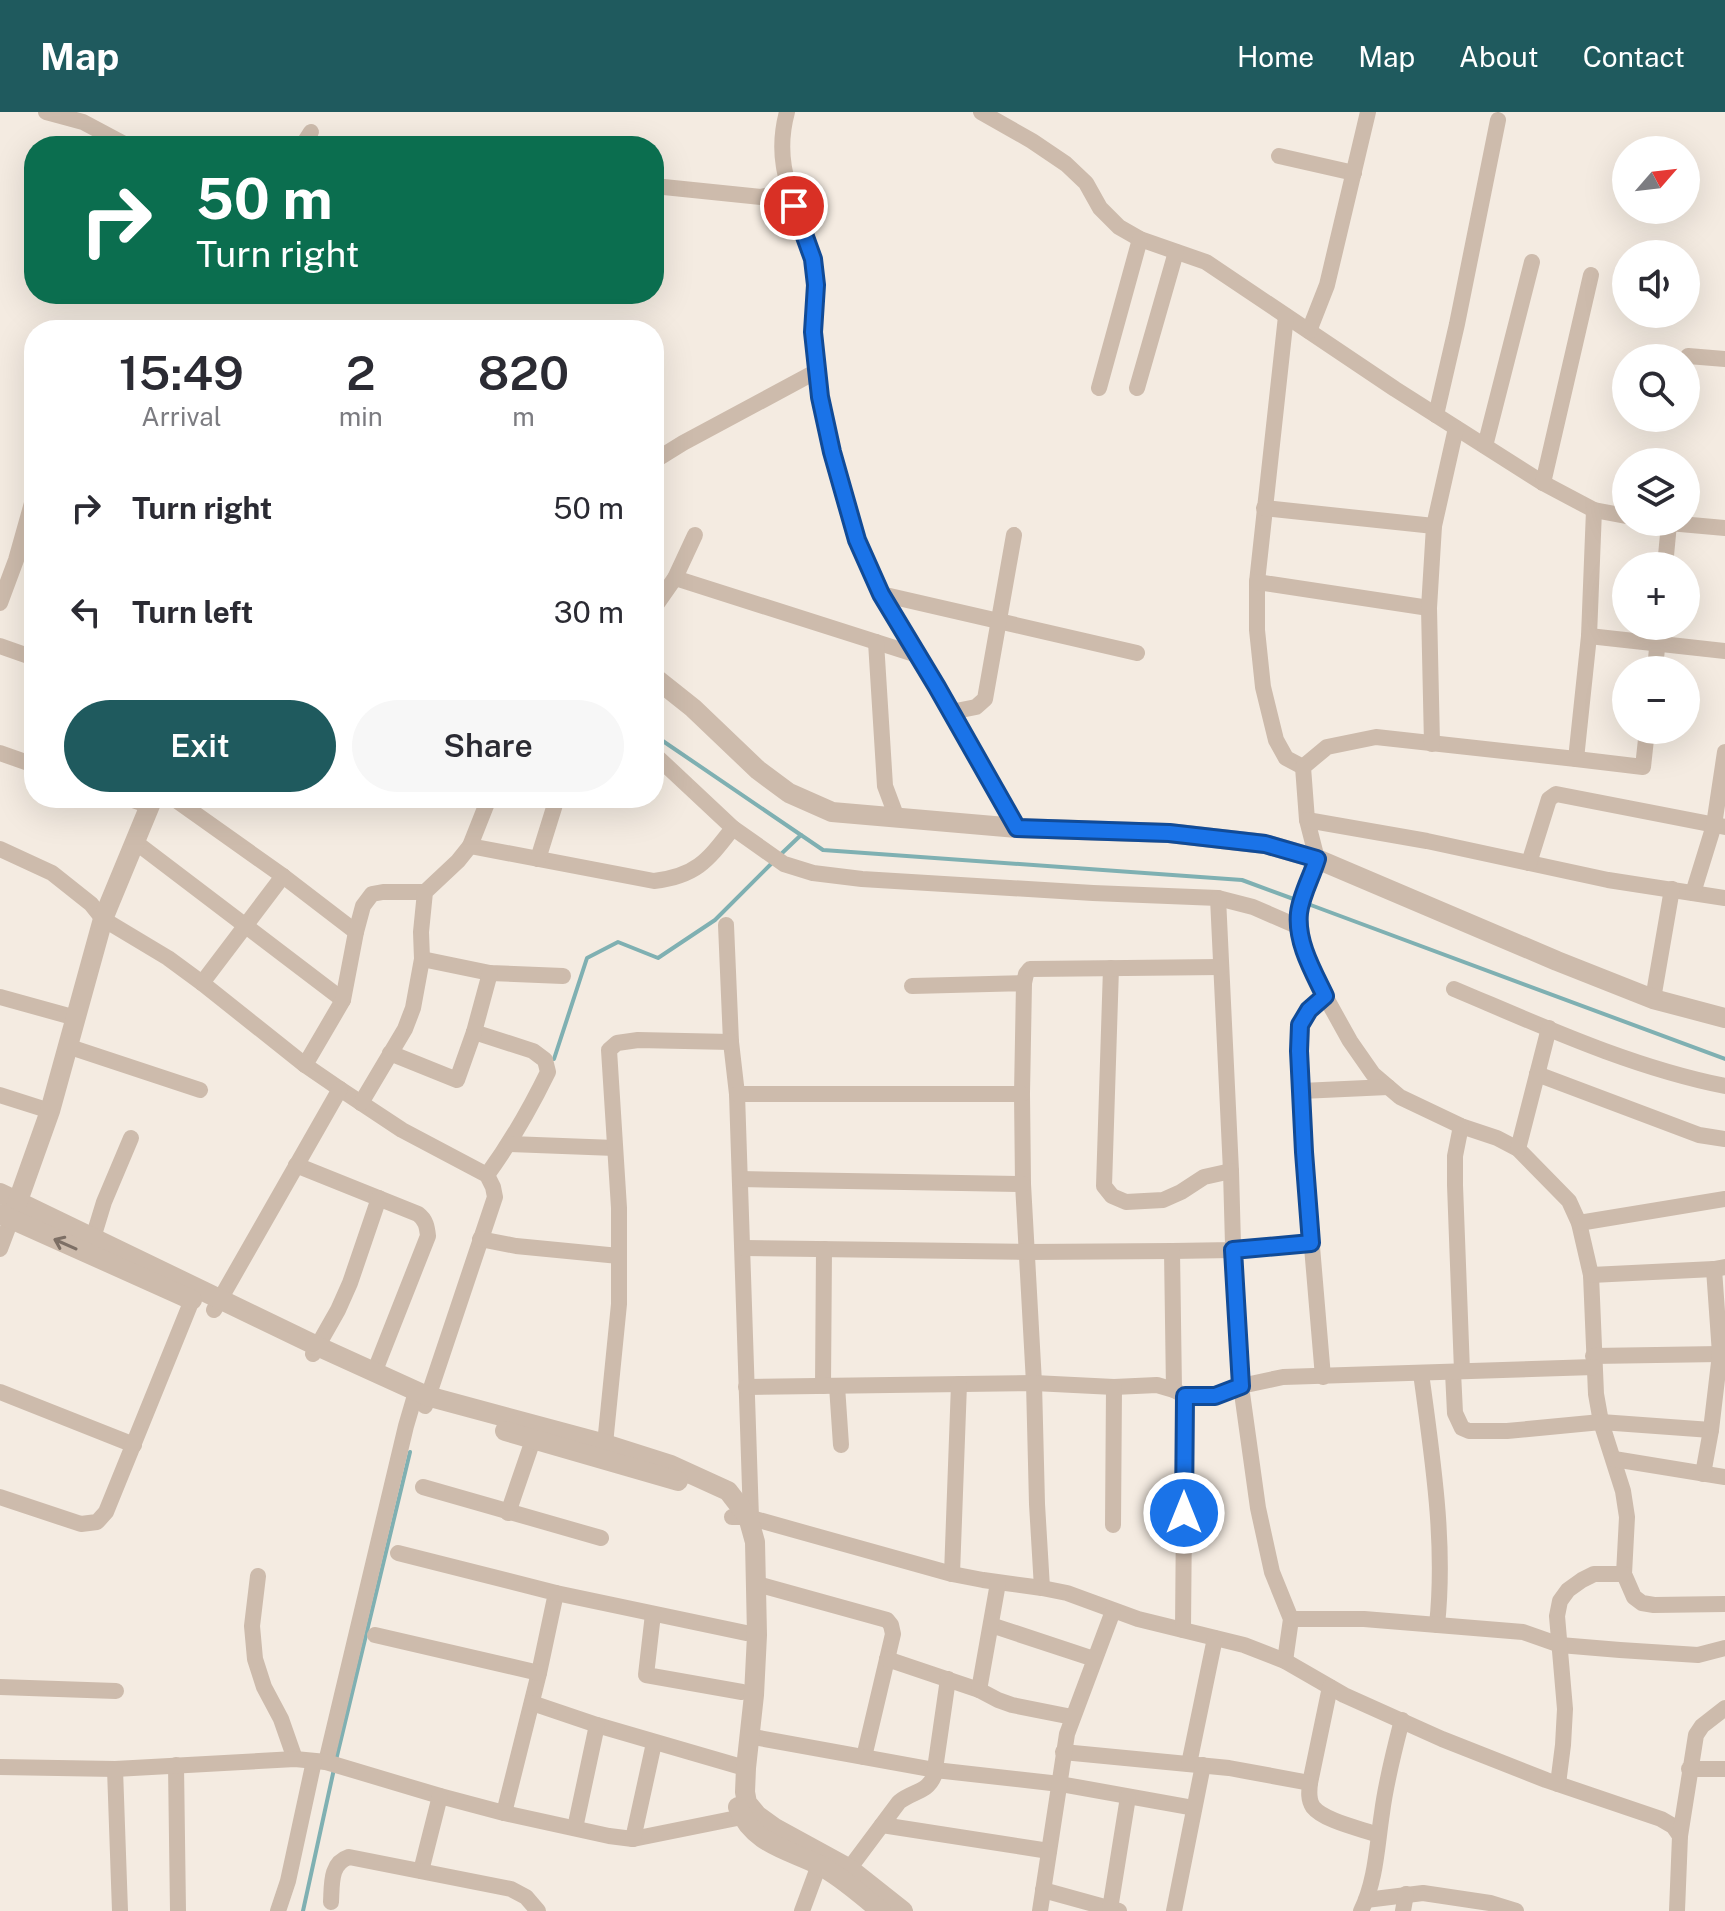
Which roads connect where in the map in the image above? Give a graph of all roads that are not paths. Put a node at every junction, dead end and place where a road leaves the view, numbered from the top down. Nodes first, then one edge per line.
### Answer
1 (46, 112) edge
2 (787, 112) edge
3 (981, 112) edge
4 (1368, 112) edge
5 (85, 117) edge
6 (1498, 120) dead end
7 (113, 136) edge
8 (1279, 156) dead end
9 (1354, 173) junction
10 (786, 185) junction
11 (664, 187) edge
12 (1140, 239) junction
13 (1176, 252) junction
14 (1532, 262) dead end
15 (1591, 275) dead end
16 (1286, 316) junction
17 (1309, 331) junction
18 (1700, 357) edge
19 (1725, 359) edge
20 (817, 371) junction
21 (1099, 388) dead end
22 (1137, 388) dead end
23 (1436, 415) junction
24 (1456, 428) junction
25 (1485, 446) junction
26 (664, 455) edge
27 (1543, 483) junction
28 (1264, 508) junction
29 (1594, 510) junction
30 (1612, 513) edge
31 (1434, 526) junction
32 (1700, 526) edge
33 (1725, 528) edge
34 (24, 532) edge
35 (695, 535) dead end
36 (1014, 535) dead end
37 (675, 578) junction
38 (1257, 582) junction
39 (664, 594) edge
40 (881, 594) junction
41 (0, 603) edge
42 (1429, 608) junction
43 (998, 621) junction
44 (1589, 636) junction
45 (1612, 636) edge
46 (1680, 640) edge
47 (876, 642) junction
48 (0, 646) edge
49 (1725, 651) edge
50 (1137, 653) dead end
51 (24, 654) edge
52 (917, 655) junction
53 (664, 685) edge
54 (951, 712) junction
55 (1432, 744) junction
56 (1645, 744) edge
57 (1725, 752) edge
58 (0, 753) edge
59 (1576, 759) junction
60 (24, 761) edge
61 (664, 763) edge
62 (1303, 767) junction
63 (149, 808) edge
64 (187, 808) edge
65 (485, 808) edge
66 (554, 808) edge
67 (897, 818) junction
68 (1307, 820) junction
69 (1720, 826) edge
70 (733, 828) junction
71 (1017, 828) junction
72 (134, 841) junction
73 (470, 846) junction
74 (0, 849) edge
75 (538, 859) junction
76 (1316, 863) junction
77 (1529, 863) junction
78 (283, 876) junction
79 (1672, 889) junction
80 (425, 892) junction
81 (1693, 893) junction
82 (1218, 898) junction
83 (1725, 898) edge
84 (103, 919) junction
85 (1299, 919) junction
86 (726, 925) dead end
87 (246, 926) junction
88 (356, 932) junction
89 (422, 959) junction
90 (1221, 967) junction
91 (1111, 968) junction
92 (490, 973) junction
93 (563, 976) dead end
94 (202, 983) junction
95 (1024, 983) junction
96 (912, 986) dead end
97 (1454, 989) dead end
98 (1325, 996) junction
99 (0, 997) edge
100 (1653, 999) junction
101 (343, 1000) junction
102 (76, 1018) junction
103 (1725, 1018) edge
104 (1549, 1028) junction
105 (474, 1032) junction
106 (731, 1042) junction
107 (67, 1046) junction
108 (390, 1053) junction
109 (305, 1065) junction
110 (1537, 1074) junction
111 (1725, 1086) edge
112 (1388, 1087) junction
113 (340, 1089) junction
114 (200, 1090) dead end
115 (1301, 1091) junction
116 (737, 1094) junction
117 (1022, 1094) junction
118 (0, 1095) edge
119 (361, 1103) junction
120 (50, 1111) junction
121 (1461, 1126) junction
122 (131, 1138) dead end
123 (1725, 1139) edge
124 (510, 1144) junction
125 (615, 1148) junction
126 (1518, 1149) junction
127 (296, 1165) junction
128 (1231, 1171) junction
129 (487, 1175) junction
130 (740, 1179) junction
131 (1023, 1184) junction
132 (379, 1198) junction
133 (1725, 1199) edge
134 (7, 1207) edge
135 (1579, 1223) junction
136 (93, 1238) junction
137 (480, 1239) junction
138 (1311, 1243) junction
139 (743, 1248) junction
140 (0, 1249) edge
141 (824, 1249) junction
142 (1233, 1250) junction
143 (1172, 1251) junction
144 (1027, 1252) junction
145 (619, 1256) junction
146 (1719, 1268) edge
147 (1591, 1275) junction
148 (192, 1300) junction
149 (217, 1304) junction
150 (1721, 1314) edge
151 (315, 1350) junction
152 (1720, 1354) junction
153 (1594, 1362) junction
154 (1458, 1372) junction
155 (374, 1373) junction
156 (1421, 1373) junction
157 (1323, 1377) junction
158 (1034, 1383) junction
159 (959, 1384) junction
160 (830, 1386) junction
161 (1241, 1386) junction
162 (746, 1387) junction
163 (1114, 1387) junction
164 (0, 1392) edge
165 (1179, 1393) junction
166 (420, 1399) junction
167 (1601, 1422) junction
168 (1711, 1430) junction
169 (533, 1440) junction
170 (605, 1444) junction
171 (134, 1445) junction
172 (841, 1445) dead end
173 (1614, 1459) junction
174 (1703, 1474) junction
175 (1725, 1477) edge
176 (423, 1487) dead end
177 (0, 1497) edge
178 (508, 1513) junction
179 (744, 1517) junction
180 (1113, 1525) dead end
181 (601, 1538) dead end
182 (398, 1553) dead end
183 (952, 1574) junction
184 (1624, 1574) junction
185 (258, 1576) dead end
186 (998, 1583) junction
187 (757, 1584) junction
188 (1042, 1588) junction
189 (556, 1593) junction
190 (1725, 1604) edge
191 (1113, 1611) junction
192 (653, 1614) junction
193 (1291, 1619) junction
194 (991, 1625) junction
195 (1437, 1625) junction
196 (1183, 1630) junction
197 (746, 1633) junction
198 (375, 1635) dead end
199 (1215, 1638) junction
200 (1560, 1645) junction
201 (1725, 1648) edge
202 (887, 1659) junction
203 (1094, 1659) junction
204 (1285, 1661) junction
205 (539, 1673) junction
206 (948, 1679) junction
207 (0, 1687) edge
208 (1330, 1687) junction
209 (979, 1690) junction
210 (116, 1691) dead end
211 (742, 1692) junction
212 (532, 1703) junction
213 (1725, 1708) edge
214 (1072, 1717) junction
215 (1402, 1720) junction
216 (597, 1725) junction
217 (748, 1736) junction
218 (654, 1743) junction
219 (1063, 1752) junction
220 (864, 1757) junction
221 (295, 1759) junction
222 (320, 1761) junction
223 (176, 1765) junction
224 (1196, 1765) junction
225 (738, 1766) junction
226 (0, 1767) edge
227 (115, 1769) junction
228 (1689, 1769) junction
229 (1725, 1769) edge
230 (935, 1770) junction
231 (1310, 1783) junction
232 (1060, 1784) junction
233 (1558, 1784) junction
234 (440, 1796) junction
235 (1128, 1797) junction
236 (1194, 1808) junction
237 (504, 1813) junction
238 (742, 1817) junction
239 (882, 1825) junction
240 (575, 1828) junction
241 (1378, 1835) junction
242 (1680, 1836) junction
243 (633, 1839) junction
244 (1049, 1851) junction
245 (819, 1865) junction
246 (421, 1871) junction
247 (846, 1874) junction
248 (1043, 1890) junction
249 (331, 1902) dead end
250 (1404, 1903) edge
251 (1468, 1905) edge
252 (1364, 1906) edge
253 (1115, 1910) edge
254 (120, 1911) edge
255 (178, 1911) edge
256 (278, 1911) edge
257 (538, 1911) edge
258 (802, 1911) edge
259 (881, 1911) edge
260 (903, 1911) edge
261 (1040, 1911) edge
262 (1174, 1911) edge
263 (1516, 1911) edge
264 (1677, 1911) edge

1 - 5 street
2 - 10 street
3 - 12 street
4 - 9 street
5 - 7 street
6 - 23 street
8 - 9 street
9 - 17 street
10 - 11 street
10 - 20 street
12 - 13 street
12 - 21 street
13 - 16 street
13 - 22 street
14 - 25 street
15 - 27 street
16 - 17 street
16 - 28 street
17 - 23 street
18 - 19 street
20 - 26 street
20 - 40 street
23 - 24 street
24 - 25 street
24 - 31 street
25 - 27 street
27 - 29 street
28 - 31 street
28 - 38 street
29 - 30 street
29 - 44 street
31 - 42 street
32 - 33 street
34 - 41 street
35 - 37 street
36 - 43 street
37 - 39 street
37 - 47 street
38 - 42 street
38 - 62 street
40 - 43 street
40 - 52 street
42 - 55 street
43 - 50 street
43 - 54 street
44 - 45 street
44 - 59 street
46 - 49 street
47 - 52 street
47 - 67 street
48 - 51 street
52 - 54 street
53 - 67 street
54 - 71 street
55 - 59 street
55 - 62 street
56 - 59 street
57 - 69 street
58 - 60 street
61 - 70 street
62 - 68 street
63 - 72 street
64 - 78 street
65 - 73 street
66 - 75 street
67 - 71 street
68 - 76 street
68 - 77 street
69 - 77 street
69 - 81 street
70 - 75 street
70 - 82 street
71 - 76 street
72 - 84 street
72 - 87 street
73 - 75 street
73 - 80 street
74 - 84 street
76 - 85 street
76 - 100 street
77 - 79 street
78 - 87 street
78 - 88 street
79 - 81 street
79 - 100 street
80 - 88 street
80 - 89 street
81 - 83 street
82 - 85 street
82 - 90 street
84 - 94 street
84 - 102 street
85 - 98 street
86 - 106 street
87 - 94 street
87 - 101 street
88 - 101 street
89 - 92 street
89 - 108 street
90 - 91 street
90 - 128 street
91 - 95 street
91 - 128 street
92 - 93 street
92 - 105 street
94 - 109 street
95 - 96 street
95 - 117 street
97 - 104 street
98 - 112 street
98 - 115 street
99 - 102 street
100 - 103 street
101 - 109 street
102 - 107 street
104 - 110 street
104 - 111 street
105 - 108 street
105 - 124 street
106 - 116 street
106 - 125 street
107 - 114 street
107 - 120 street
108 - 119 street
109 - 113 street
110 - 123 street
110 - 126 street
112 - 115 street
112 - 121 street
113 - 119 street
113 - 127 street
115 - 138 street
116 - 117 street
116 - 130 street
117 - 131 street
118 - 120 street
119 - 129 street
120 - 134 street
121 - 126 street
121 - 154 street
122 - 136 street
124 - 125 street
124 - 129 street
125 - 145 street
126 - 135 street
127 - 132 street
127 - 149 street
128 - 142 street
129 - 137 street
130 - 131 street
130 - 139 street
131 - 144 street
132 - 151 street
132 - 155 street
133 - 135 street
134 - 136 street
134 - 140 street
148 -> 134 street
135 - 147 street
136 - 149 street
137 - 145 street
137 - 166 street
138 - 142 street
138 - 157 street
139 - 141 street
139 - 162 street
141 - 144 street
141 - 160 street
142 - 143 street
142 - 161 street
143 - 144 street
143 - 165 street
144 - 158 street
145 - 170 street
146 - 147 street
146 - 150 street
147 - 153 street
148 - 149 street
148 - 171 street
149 - 151 street
150 - 152 street
151 - 155 street
151 - 166 street
152 - 153 street
152 - 168 street
153 - 154 street
153 - 167 street
154 - 156 street
154 - 167 street
155 - 166 street
156 - 157 street
156 - 195 street
157 - 161 street
158 - 159 street
158 - 163 street
158 - 188 street
159 - 160 street
159 - 183 street
160 - 162 street
160 - 172 street
161 - 165 street
161 - 193 street
162 - 179 street
163 - 165 street
163 - 180 street
164 - 171 street
165 - 196 street
166 - 169 street
166 - 170 street
166 - 222 street
167 - 168 street
167 - 173 street
168 - 174 street
169 - 178 street
169 - 179 street
170 - 179 street
171 - 177 street
173 - 174 street
173 - 184 street
174 - 175 street
176 - 178 street
178 - 181 street
179 - 183 street
179 - 187 street
179 - 197 street
182 - 189 street
183 - 186 street
184 - 190 street
184 - 200 street
185 - 221 street
186 - 188 street
186 - 194 street
187 - 202 street
187 - 217 street
188 - 191 street
189 - 192 street
189 - 205 street
191 - 196 street
191 - 203 street
192 - 197 street
192 - 211 street
193 - 195 street
193 - 204 street
194 - 203 street
194 - 209 street
195 - 200 street
196 - 199 street
197 - 211 street
198 - 205 street
199 - 204 street
199 - 224 street
200 - 201 street
200 - 233 street
202 - 206 street
202 - 220 street
203 - 214 street
204 - 208 street
205 - 212 street
206 - 209 street
206 - 230 street
207 - 210 street
208 - 215 street
208 - 231 street
209 - 214 street
211 - 225 street
212 - 216 street
212 - 237 street
213 - 228 street
214 - 219 street
215 - 233 street
215 - 241 street
216 - 218 street
216 - 240 street
217 - 220 street
217 - 247 street
218 - 225 street
218 - 243 street
219 - 224 street
219 - 232 street
220 - 230 street
221 - 222 street
221 - 223 street
222 - 234 street
222 - 256 street
223 - 227 street
223 - 255 street
224 - 231 street
224 - 236 street
225 - 238 street
226 - 227 street
227 - 254 street
228 - 229 street
228 - 242 street
230 - 232 street
230 - 239 street
231 - 241 street
232 - 235 street
232 - 244 street
233 - 242 street
234 - 237 street
234 - 246 street
235 - 236 street
235 - 253 street
236 - 262 street
237 - 240 street
238 - 243 street
238 - 245 street
239 - 244 street
239 - 247 street
240 - 243 street
241 - 252 street
242 - 264 street
244 - 248 street
245 - 247 street
245 - 258 street
246 - 249 street
246 - 257 street
247 - 259 street
247 - 260 street
248 - 253 street
248 - 261 street
250 - 251 street
250 - 252 street
251 - 263 street

